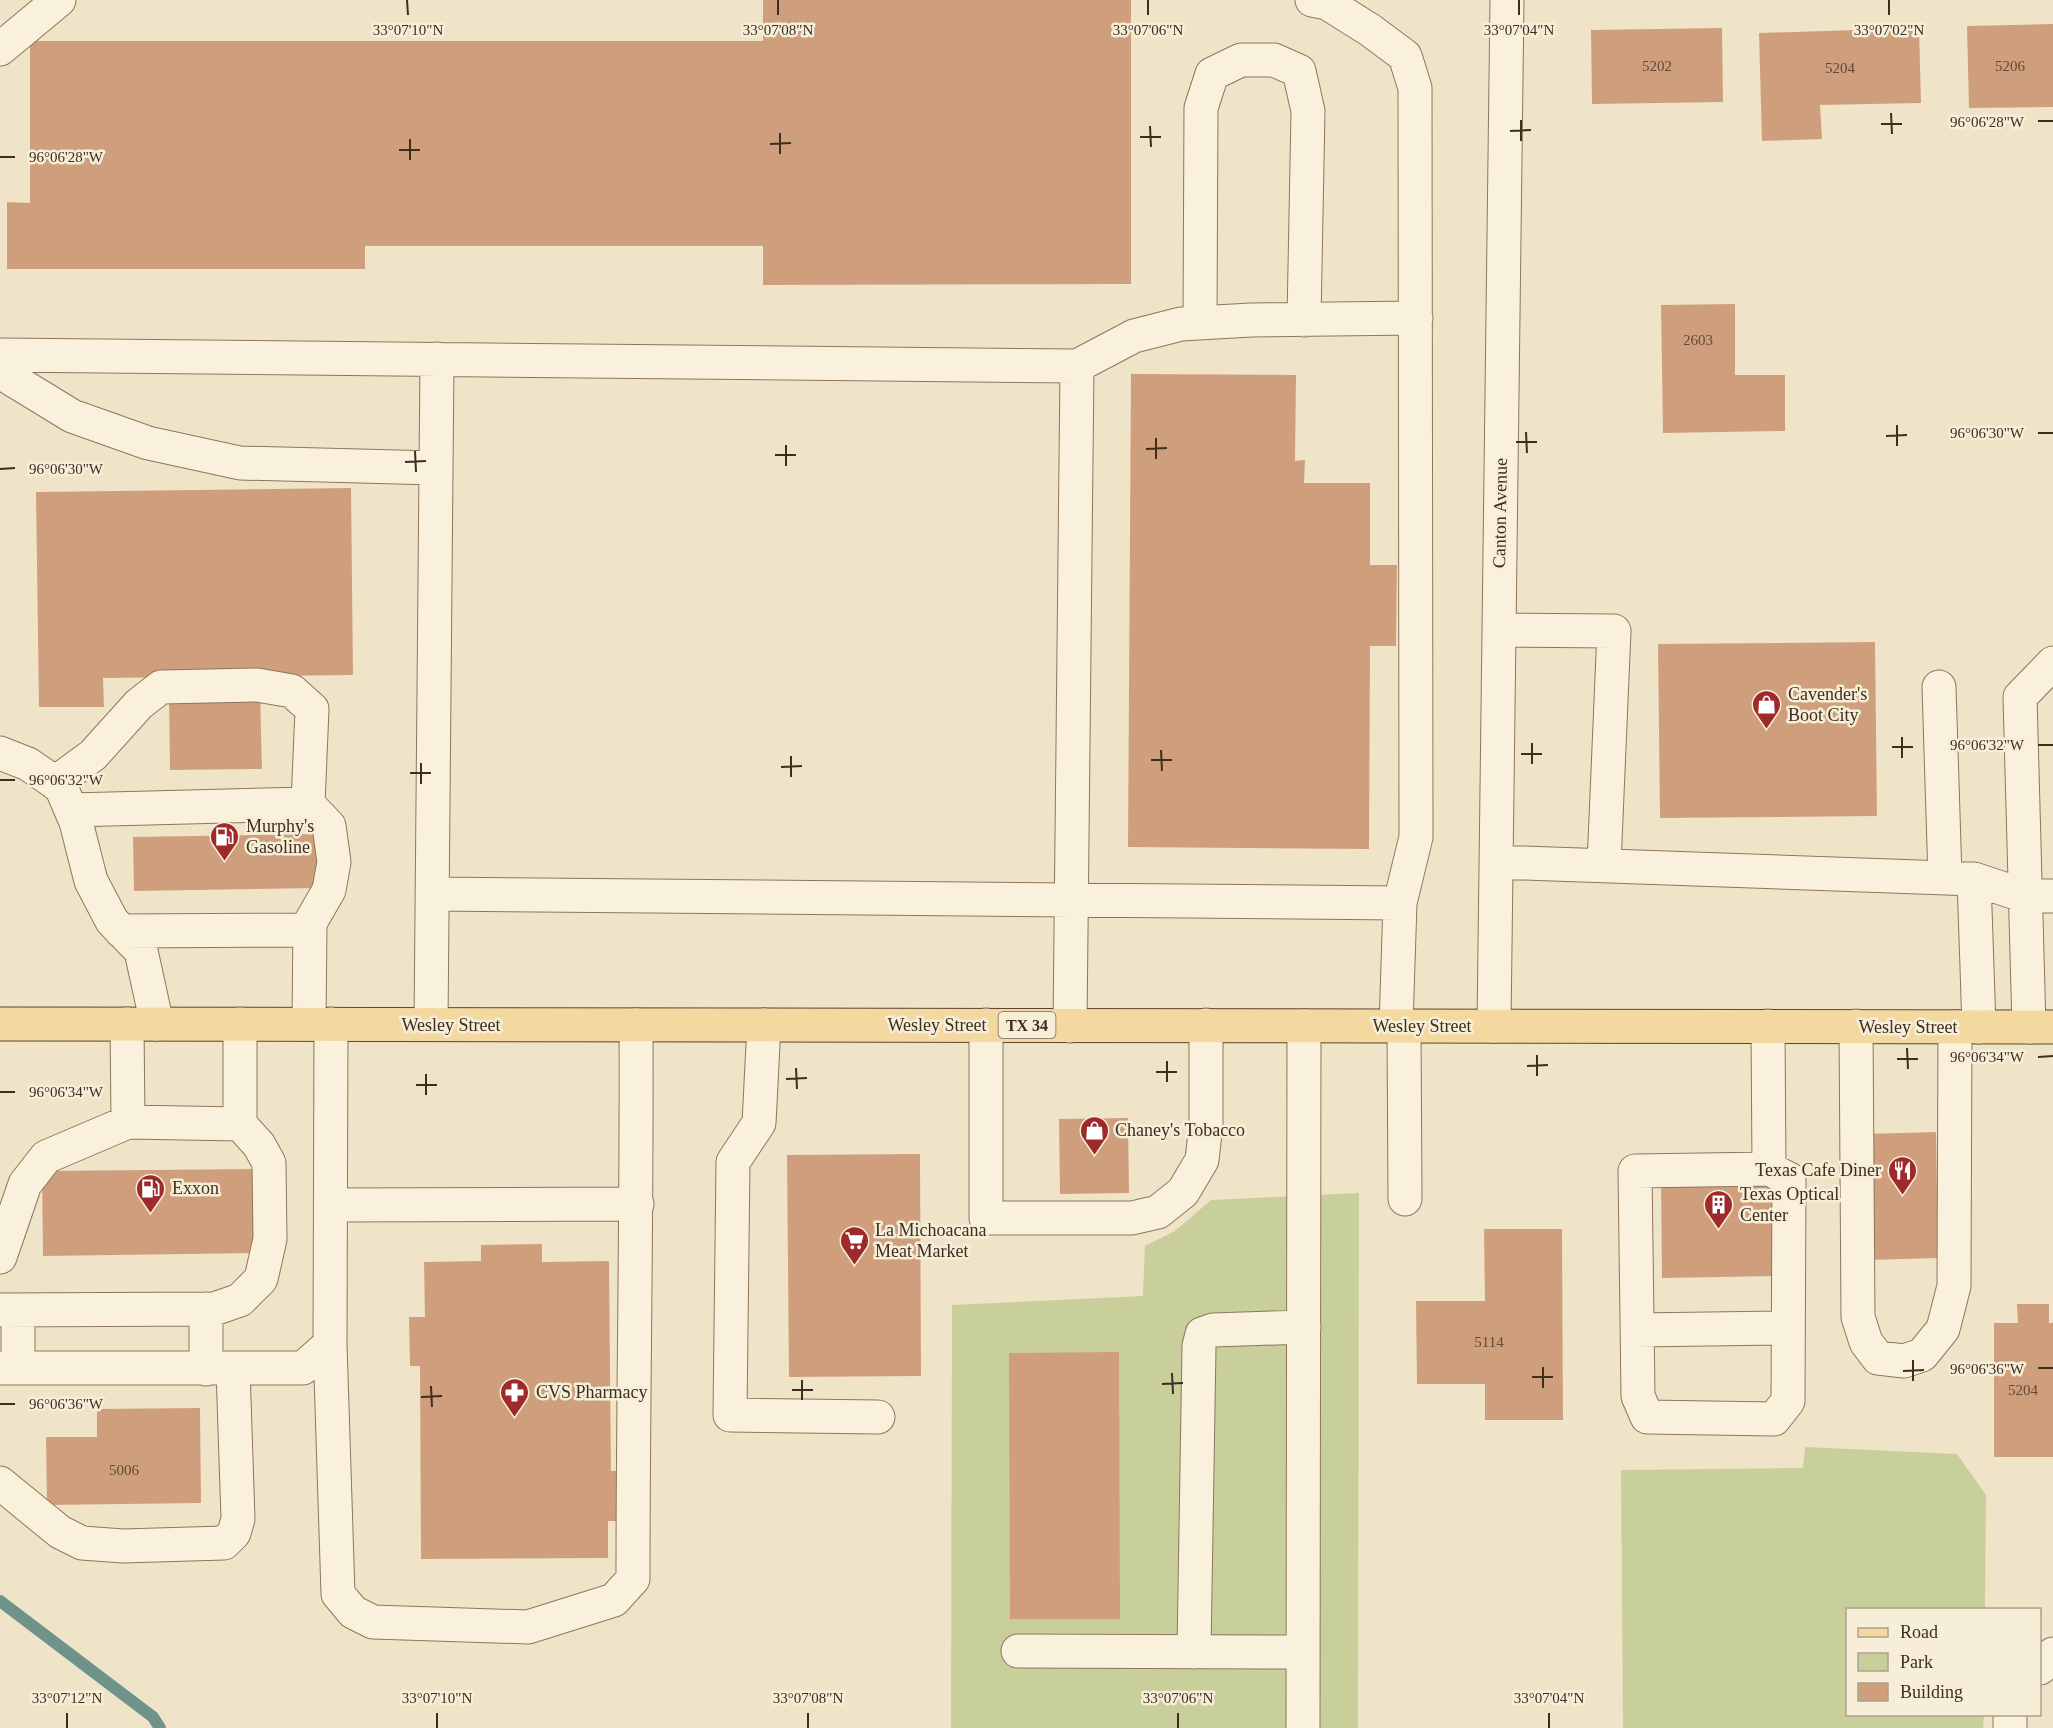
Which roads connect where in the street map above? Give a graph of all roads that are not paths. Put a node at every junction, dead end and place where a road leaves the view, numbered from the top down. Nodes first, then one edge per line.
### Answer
1 (59, 0) edge
2 (1312, 0) edge
3 (1507, 0) edge
4 (0, 49) edge
5 (1416, 318) junction
6 (1304, 320) junction
7 (1200, 323) junction
8 (0, 355) edge
9 (437, 359) junction
10 (1077, 366) junction
11 (0, 372) edge
12 (436, 468) junction
13 (1499, 630) junction
14 (2053, 663) edge
15 (1939, 687) dead end
16 (0, 753) edge
17 (63, 796) junction
18 (308, 804) junction
19 (1496, 862) junction
20 (1604, 865) junction
21 (1959, 879) junction
22 (432, 894) junction
23 (2039, 896) edge
24 (1071, 900) junction
25 (1400, 903) junction
26 (121, 930) junction
27 (310, 930) junction
28 (0, 1024) edge
29 (142, 1024) junction
30 (240, 1024) junction
31 (320, 1024) junction
32 (431, 1024) junction
33 (636, 1025) junction
34 (764, 1025) junction
35 (986, 1025) junction
36 (1070, 1026) junction
37 (1206, 1026) junction
38 (1304, 1026) junction
39 (1400, 1026) junction
40 (1494, 1026) junction
41 (1768, 1026) junction
42 (1856, 1026) junction
43 (1967, 1027) junction
44 (2041, 1027) edge
45 (128, 1122) junction
46 (240, 1124) junction
47 (1769, 1169) junction
48 (1405, 1199) dead end
49 (637, 1204) junction
50 (331, 1205) junction
51 (0, 1257) edge
52 (9, 1310) edge
53 (206, 1310) junction
54 (1304, 1327) junction
55 (1788, 1328) junction
56 (1637, 1330) junction
57 (330, 1344) junction
58 (9, 1368) edge
59 (219, 1369) junction
60 (878, 1417) dead end
61 (0, 1483) edge
62 (1018, 1651) dead end
63 (1194, 1652) junction
64 (1303, 1652) junction
65 (2053, 1654) edge
66 (2041, 1667) edge
67 (1303, 1728) edge

1 - 4 street
2 - 5 street
3 - 13 street, Canton Avenue
5 - 6 street
5 - 25 street
6 - 7 street
6 - 7 street
7 - 10 street
8 - 9 street
9 - 10 street
9 - 12 street
10 - 24 street
11 - 12 street
12 - 22 street
13 - 19 street, Canton Avenue
13 - 20 street
14 - 23 street
15 - 21 street
16 - 17 street
17 - 18 street
17 - 18 street
17 - 26 street
18 - 27 street
19 - 20 street
19 - 40 street, Canton Avenue
20 - 21 street
21 - 23 street
21 - 43 street
22 - 24 street
22 - 32 street
23 - 44 street
24 - 25 street
24 - 36 street
25 - 39 street
26 - 27 street
26 - 29 street
27 - 31 street
28 - 29 main road, Wesley Street / TX 34
29 - 30 main road, Wesley Street / TX 34
29 - 45 street
30 - 31 main road, Wesley Street / TX 34
30 - 46 street
31 - 32 main road, Wesley Street / TX 34
31 - 50 street
32 - 33 main road, Wesley Street / TX 34
33 - 34 main road, Wesley Street / TX 34
33 - 49 street
34 - 35 main road, Wesley Street / TX 34
34 - 60 street
35 - 36 main road, Wesley Street / TX 34
35 - 37 street
36 - 37 main road, Wesley Street / TX 34
37 - 38 main road, Wesley Street / TX 34
38 - 39 main road, Wesley Street / TX 34
38 - 54 street
39 - 40 main road, Wesley Street / TX 34
39 - 48 street
40 - 41 main road, Wesley Street / TX 34
41 - 42 main road, Wesley Street / TX 34
41 - 47 street
42 - 43 main road, Wesley Street / TX 34
42 - 43 street
43 - 44 main road, Wesley Street / TX 34
45 - 46 street
45 - 51 street
46 - 53 street
47 - 55 street
47 - 56 street
49 - 50 street
49 - 57 street
50 - 57 street
52 - 53 street
52 - 58 street
53 - 59 street
54 - 63 street
54 - 64 street
55 - 56 street
55 - 56 street
57 - 59 street
58 - 59 street
59 - 61 street
62 - 63 street
63 - 64 street
64 - 67 street
65 - 66 street

